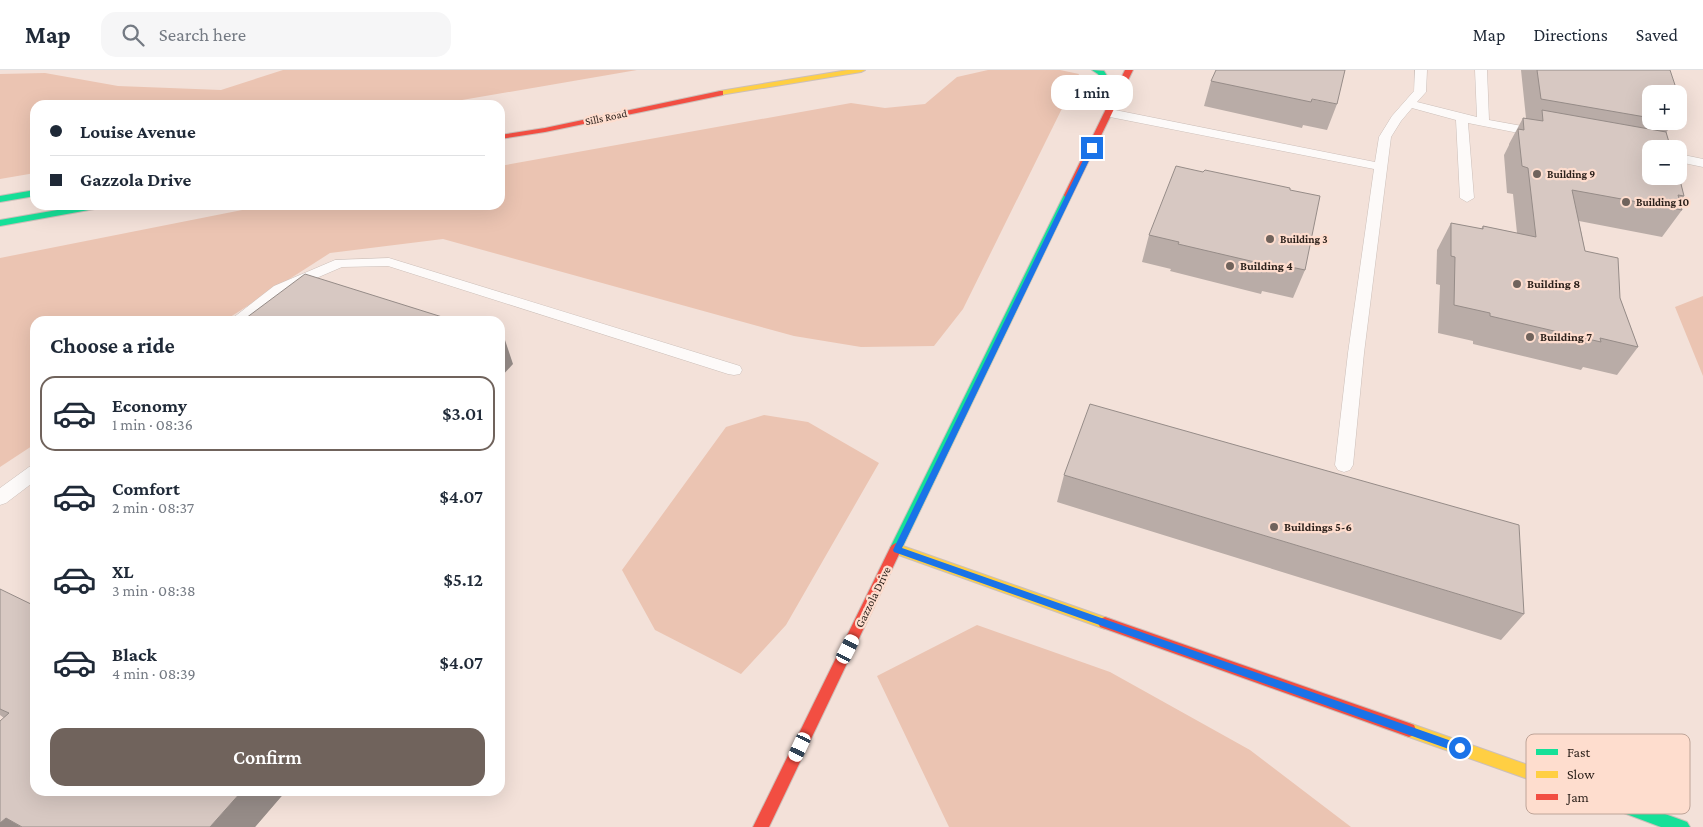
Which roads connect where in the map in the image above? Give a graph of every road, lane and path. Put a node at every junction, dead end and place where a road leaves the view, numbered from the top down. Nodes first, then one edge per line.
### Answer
1 (860, 70) edge
2 (1096, 70) edge
3 (1129, 70) edge
4 (1421, 70) edge
5 (1481, 70) edge
6 (712, 94) junction
7 (1116, 97) junction
8 (1410, 104) junction
9 (598, 106) dead end
10 (1110, 113) junction
11 (1462, 118) junction
12 (1484, 123) junction
13 (1549, 135) edge
14 (505, 136) edge
15 (1687, 160) edge
16 (1703, 163) edge
17 (1381, 166) junction
18 (30, 195) edge
19 (1467, 198) dead end
20 (0, 199) edge
21 (71, 210) edge
22 (0, 222) edge
23 (244, 316) edge
24 (734, 370) dead end
25 (1344, 465) dead end
26 (30, 476) edge
27 (0, 498) edge
28 (897, 550) junction
29 (1526, 772) edge
30 (1645, 814) edge
31 (761, 827) edge
32 (1682, 827) edge

1 - 6 street, Sills Road
2 - 7 street
3 - 7 street, Gazzola Drive
4 - 8 lane
5 - 12 lane
6 - 9 street, Sills Road
6 - 14 street, Sills Road
7 - 10 street, Gazzola Drive
8 - 11 lane
8 - 17 lane
10 - 17 lane
10 - 28 street, Gazzola Drive
11 - 12 lane
11 - 19 lane
12 - 13 lane
15 - 16 lane
17 - 25 lane
18 - 20 street
21 - 22 street
23 - 24 lane
26 - 27 lane
28 - 29 street
28 - 31 street, Gazzola Drive
30 - 32 street

